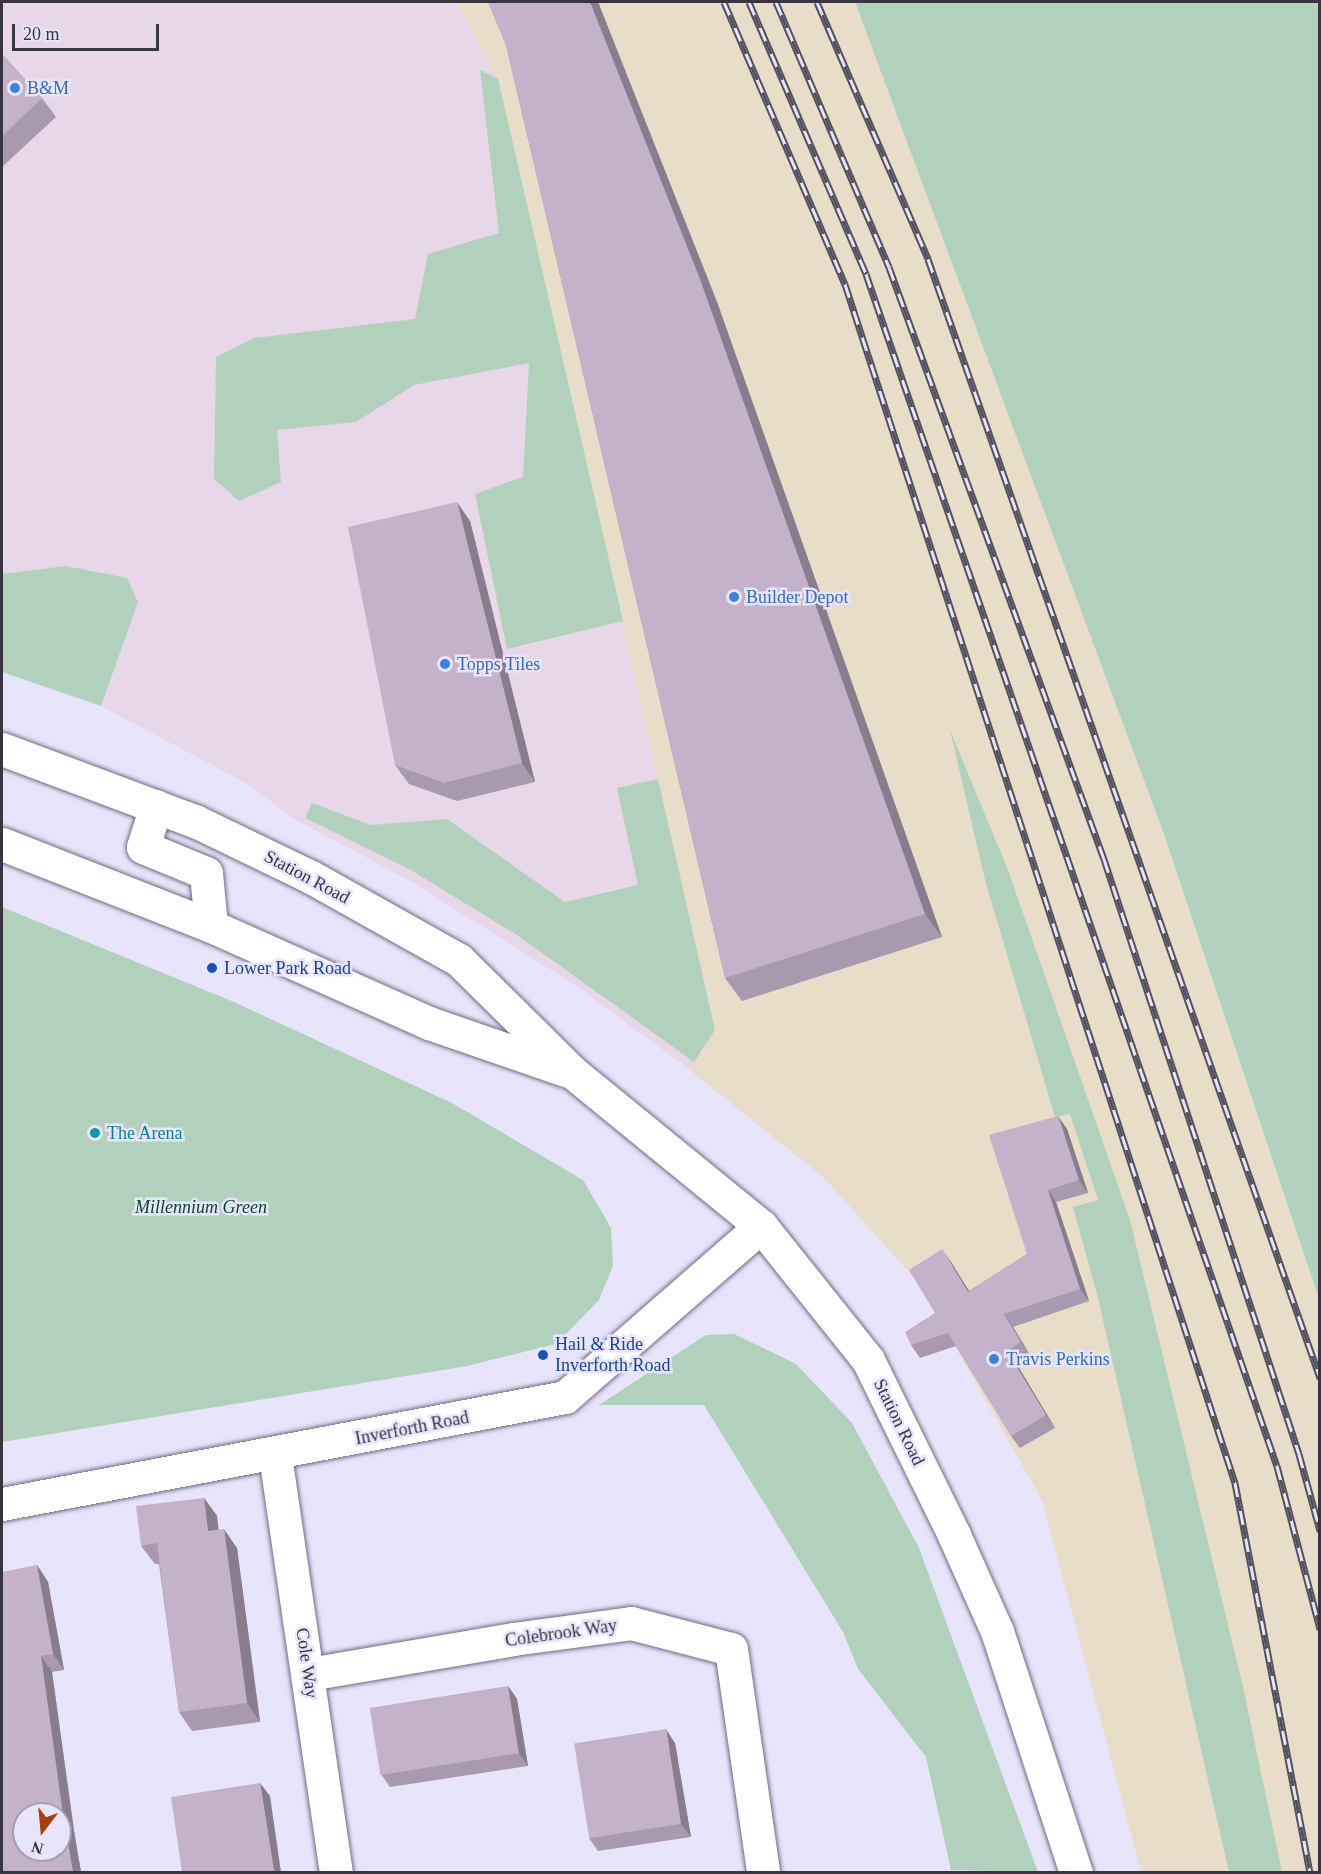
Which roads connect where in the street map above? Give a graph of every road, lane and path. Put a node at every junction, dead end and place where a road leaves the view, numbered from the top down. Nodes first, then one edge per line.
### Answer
1 (2, 749) edge
2 (156, 806) junction
3 (2, 844) edge
4 (211, 926) junction
5 (572, 1072) junction
6 (762, 1226) junction
7 (276, 1455) junction
8 (2, 1504) edge
9 (309, 1674) junction
10 (336, 1872) edge
11 (762, 1872) edge
12 (1076, 1872) edge

1 - 2 main road, Station Road
2 - 4 main road
2 - 5 main road, Station Road
3 - 4 main road, Station Road
4 - 5 main road, Station Road
5 - 6 main road, Station Road
6 - 7 main road, Inverforth Road
6 - 12 main road, Station Road
7 - 8 main road, Inverforth Road
7 - 9 main road, Cole Way
9 - 10 main road, Cole Way
9 - 11 main road, Colebrook Way

